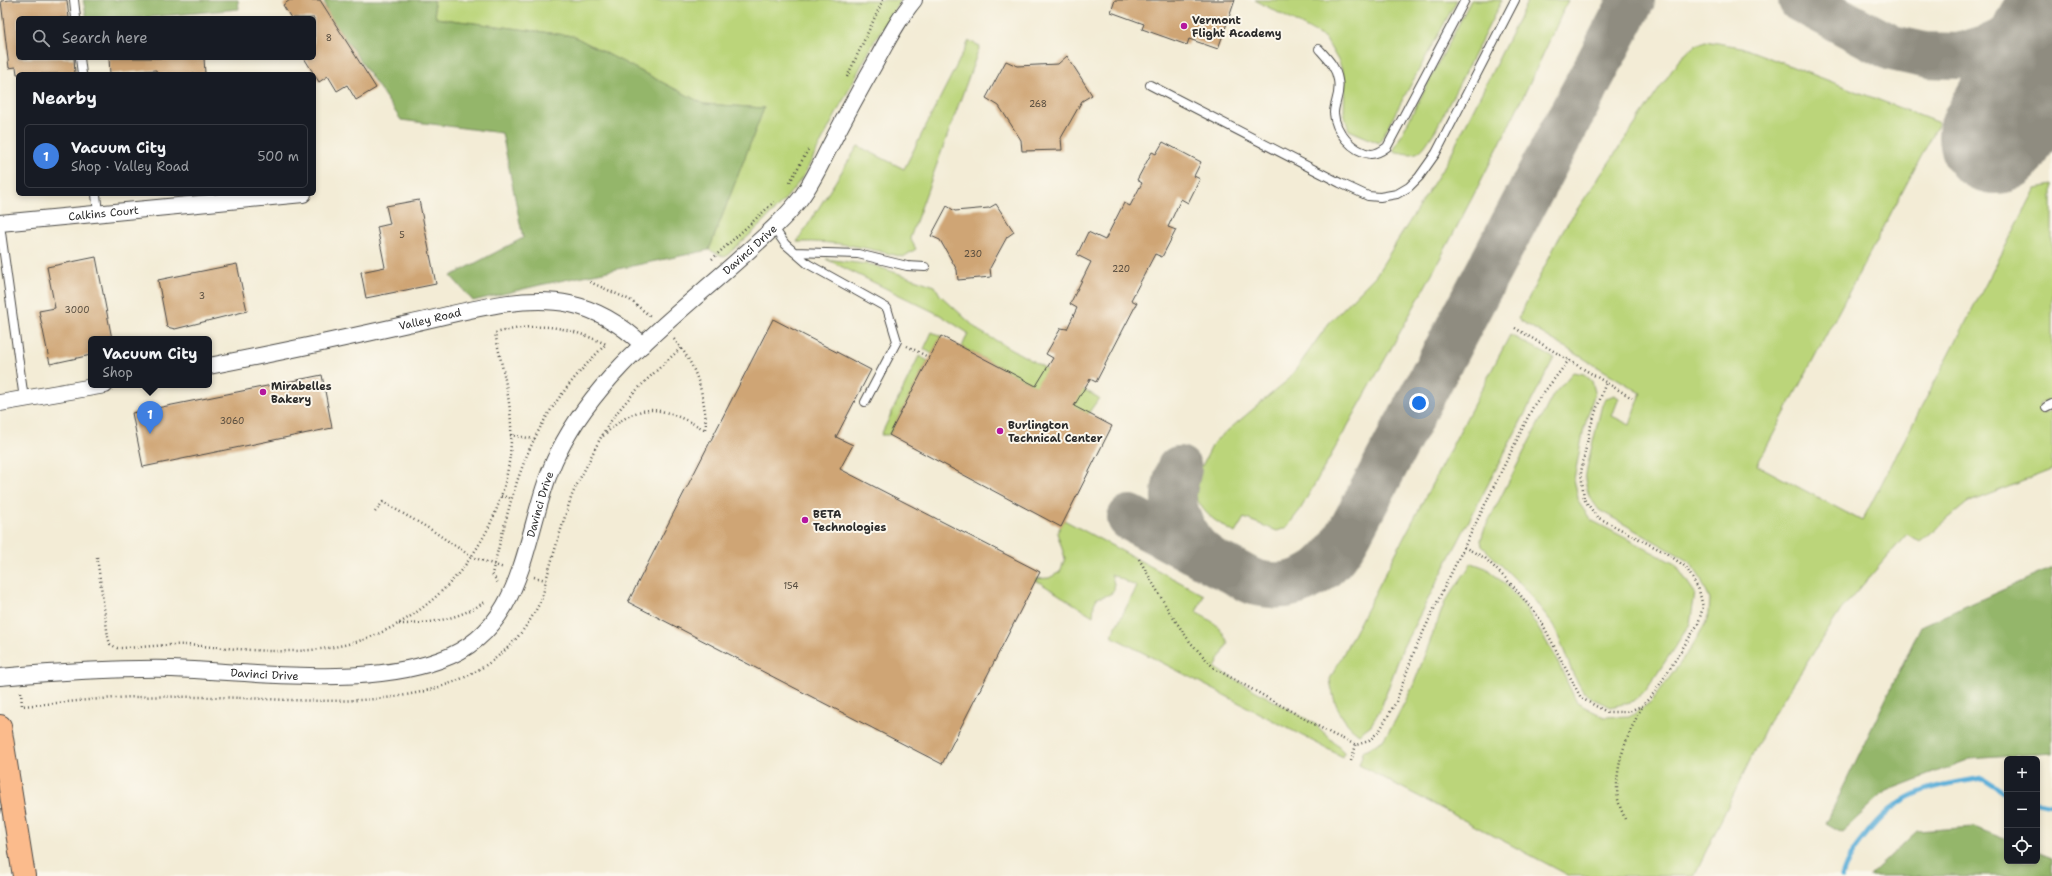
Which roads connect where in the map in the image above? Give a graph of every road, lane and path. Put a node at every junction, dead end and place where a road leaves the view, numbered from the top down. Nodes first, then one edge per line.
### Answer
1 (74, 0) edge
2 (883, 0) edge
3 (914, 0) edge
4 (1465, 0) edge
5 (1515, 0) edge
6 (76, 16) edge
7 (1319, 49) dead end
8 (80, 60) edge
9 (82, 72) edge
10 (846, 77) dead end
11 (1150, 85) dead end
12 (811, 144) dead end
13 (786, 188) dead end
14 (96, 196) edge
15 (282, 196) edge
16 (777, 199) dead end
17 (98, 214) junction
18 (0, 224) edge
19 (774, 228) junction
20 (794, 252) junction
21 (710, 260) dead end
22 (925, 267) dead end
23 (590, 282) dead end
24 (656, 311) dead end
25 (650, 316) junction
26 (663, 327) junction
27 (1515, 328) dead end
28 (897, 341) junction
29 (643, 345) junction
30 (681, 348) junction
31 (930, 358) dead end
32 (1569, 360) junction
33 (212, 365) edge
34 (1606, 382) junction
35 (88, 388) edge
36 (1632, 398) dead end
37 (24, 399) junction
38 (865, 402) dead end
39 (0, 403) edge
40 (510, 435) junction
41 (535, 439) junction
42 (600, 440) junction
43 (501, 496) junction
44 (512, 498) junction
45 (375, 512) dead end
46 (1464, 547) junction
47 (97, 557) dead end
48 (472, 557) junction
49 (1139, 559) dead end
50 (494, 565) junction
51 (520, 573) junction
52 (546, 580) junction
53 (502, 588) dead end
54 (488, 600) dead end
55 (399, 624) junction
56 (20, 675) junction
57 (0, 677) edge
58 (1642, 706) junction
59 (0, 726) edge
60 (1356, 745) junction
61 (1351, 761) dead end
62 (1625, 820) dead end
63 (24, 876) edge

1 - 6 lane
2 - 10 path
3 - 19 street, Davinci Drive
4 - 7 lane
5 - 11 lane
8 - 9 lane
12 - 13 path
14 - 17 lane
15 - 17 street, Calkins Court
16 - 21 path
17 - 18 street, Calkins Court
18 - 37 lane
19 - 20 lane
19 - 26 street, Davinci Drive
20 - 22 lane
20 - 28 lane
23 - 25 path
24 - 25 path
25 - 26 path
26 - 29 street, Davinci Drive
26 - 30 path
27 - 32 path
28 - 31 path
28 - 38 lane
29 - 33 street, Valley Road
29 - 51 street, Davinci Drive
30 - 42 path
30 - 42 path
32 - 34 path
32 - 46 path
34 - 36 path
34 - 58 path
35 - 37 street
37 - 39 street
40 - 41 path
40 - 41 path
40 - 43 path
41 - 44 path
42 - 52 path
43 - 44 path
43 - 48 path
44 - 50 path
45 - 48 path
46 - 58 path
46 - 60 path
47 - 55 path
48 - 50 path
48 - 55 path
49 - 60 path
50 - 51 path
50 - 53 path
51 - 52 path
51 - 56 street, Davinci Drive
52 - 56 path
54 - 55 path
56 - 57 street, Davinci Drive
58 - 62 path
59 - 63 main road
60 - 61 path

